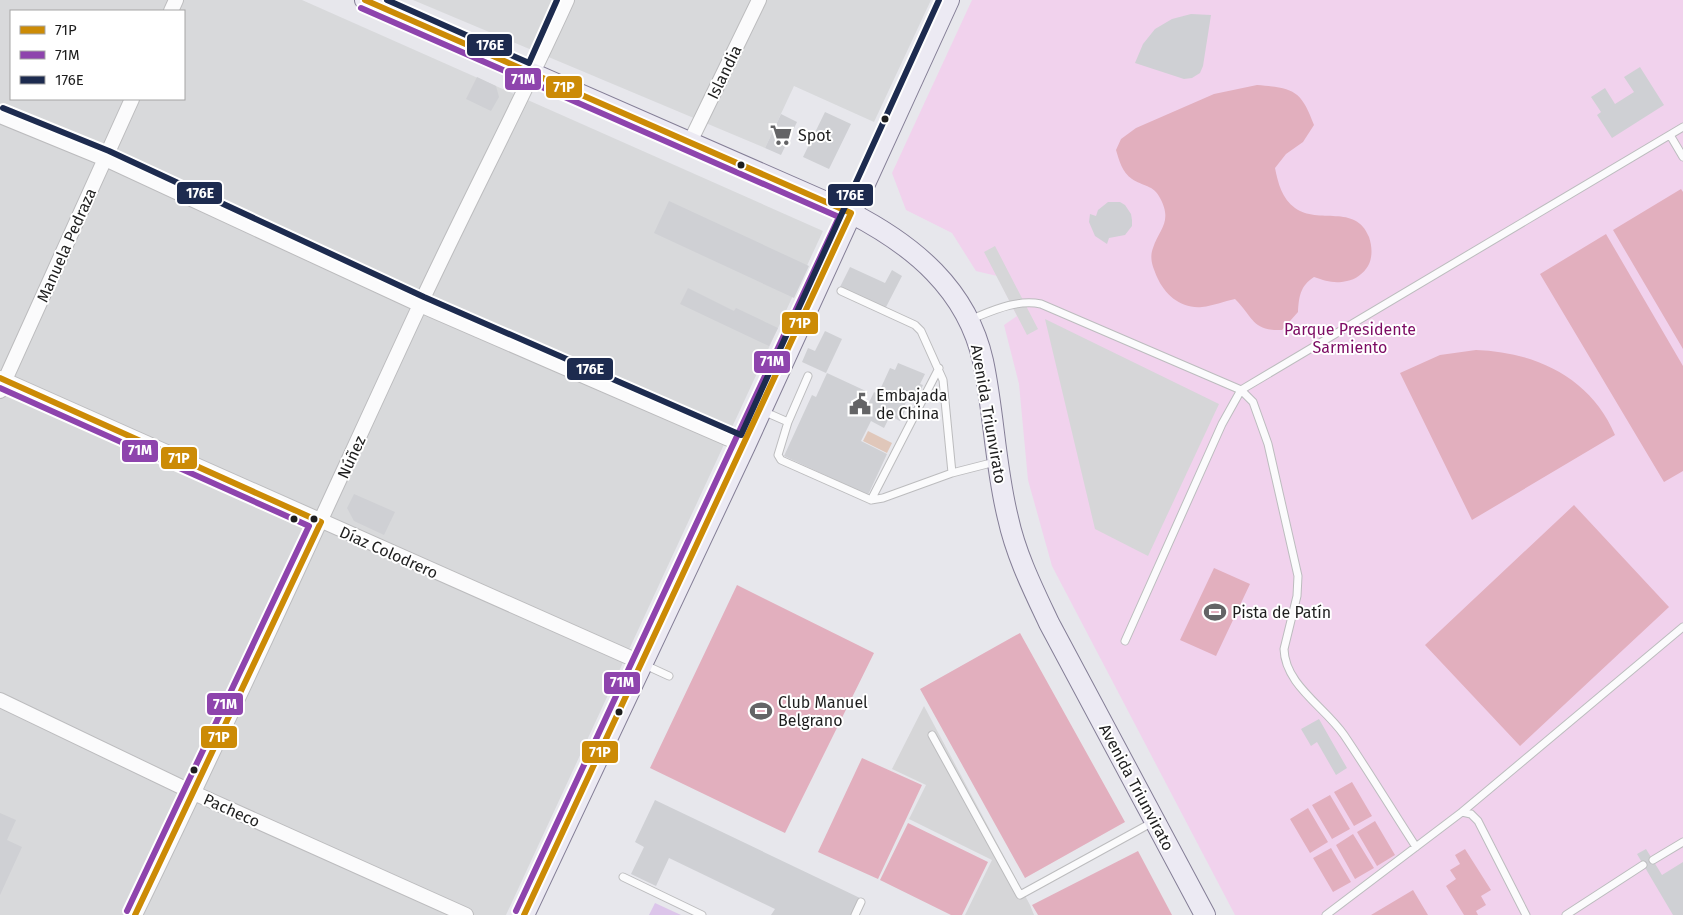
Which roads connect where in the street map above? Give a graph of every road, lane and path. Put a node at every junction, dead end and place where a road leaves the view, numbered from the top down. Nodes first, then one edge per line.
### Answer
1 (365, 0) edge
2 (567, 0) edge
3 (759, 0) edge
4 (949, 0) edge
5 (390, 5) edge
6 (533, 74) junction
7 (132, 100) edge
8 (0, 116) edge
9 (1683, 127) edge
10 (1670, 135) junction
11 (689, 144) junction
12 (1683, 157) edge
13 (105, 159) junction
14 (852, 213) junction
15 (841, 291) dead end
16 (420, 305) junction
17 (968, 320) junction
18 (938, 368) junction
19 (808, 376) dead end
20 (2, 383) edge
21 (1241, 390) junction
22 (761, 410) junction
23 (788, 422) junction
24 (745, 446) junction
25 (998, 461) junction
26 (952, 473) junction
27 (871, 500) junction
28 (321, 522) junction
29 (1683, 627) edge
30 (1125, 641) dead end
31 (642, 663) junction
32 (669, 676) dead end
33 (0, 700) edge
34 (932, 735) dead end
35 (194, 793) junction
36 (1462, 812) junction
37 (1155, 820) junction
38 (1683, 842) edge
39 (1416, 848) junction
40 (1653, 860) dead end
41 (1643, 866) dead end
42 (623, 878) dead end
43 (861, 902) dead end
44 (135, 915) edge
45 (466, 915) edge
46 (524, 915) edge
47 (702, 915) edge
48 (855, 915) edge
49 (1205, 915) edge
50 (1326, 915) edge
51 (1526, 915) edge
52 (1566, 915) edge

1 - 5 main road, Avenida Triunvirato
2 - 6 street, Núñez
3 - 11 street, Islandia
4 - 14 main road
5 - 6 main road, Avenida Triunvirato
6 - 11 main road, Avenida Triunvirato
6 - 16 street, Núñez
7 - 13 street, Manuela Pedraza
8 - 13 street
9 - 10 lane
10 - 12 lane
10 - 21 lane
11 - 14 main road, Avenida Triunvirato
13 - 16 street
13 - 20 street, Manuela Pedraza
14 - 17 main road, Avenida Triunvirato
14 - 22 main road
15 - 18 lane
16 - 24 street
16 - 28 street, Núñez
17 - 21 lane
17 - 25 main road, Avenida Triunvirato
18 - 26 lane
18 - 27 lane
19 - 23 lane
20 - 28 street, Díaz Colodrero
21 - 30 lane
21 - 39 lane
22 - 23 lane
22 - 24 main road
23 - 27 lane
24 - 31 main road
25 - 26 lane
25 - 37 main road, Avenida Triunvirato
26 - 27 lane
28 - 31 street, Díaz Colodrero
28 - 35 street, Núñez
29 - 36 lane
31 - 32 lane
31 - 46 main road
33 - 35 street, Pacheco
34 - 37 lane
35 - 44 street, Núñez
35 - 45 street, Pacheco
36 - 39 lane
36 - 51 lane
37 - 49 main road, Avenida Triunvirato
38 - 40 lane
39 - 50 lane
41 - 52 lane
42 - 47 lane
43 - 48 lane

